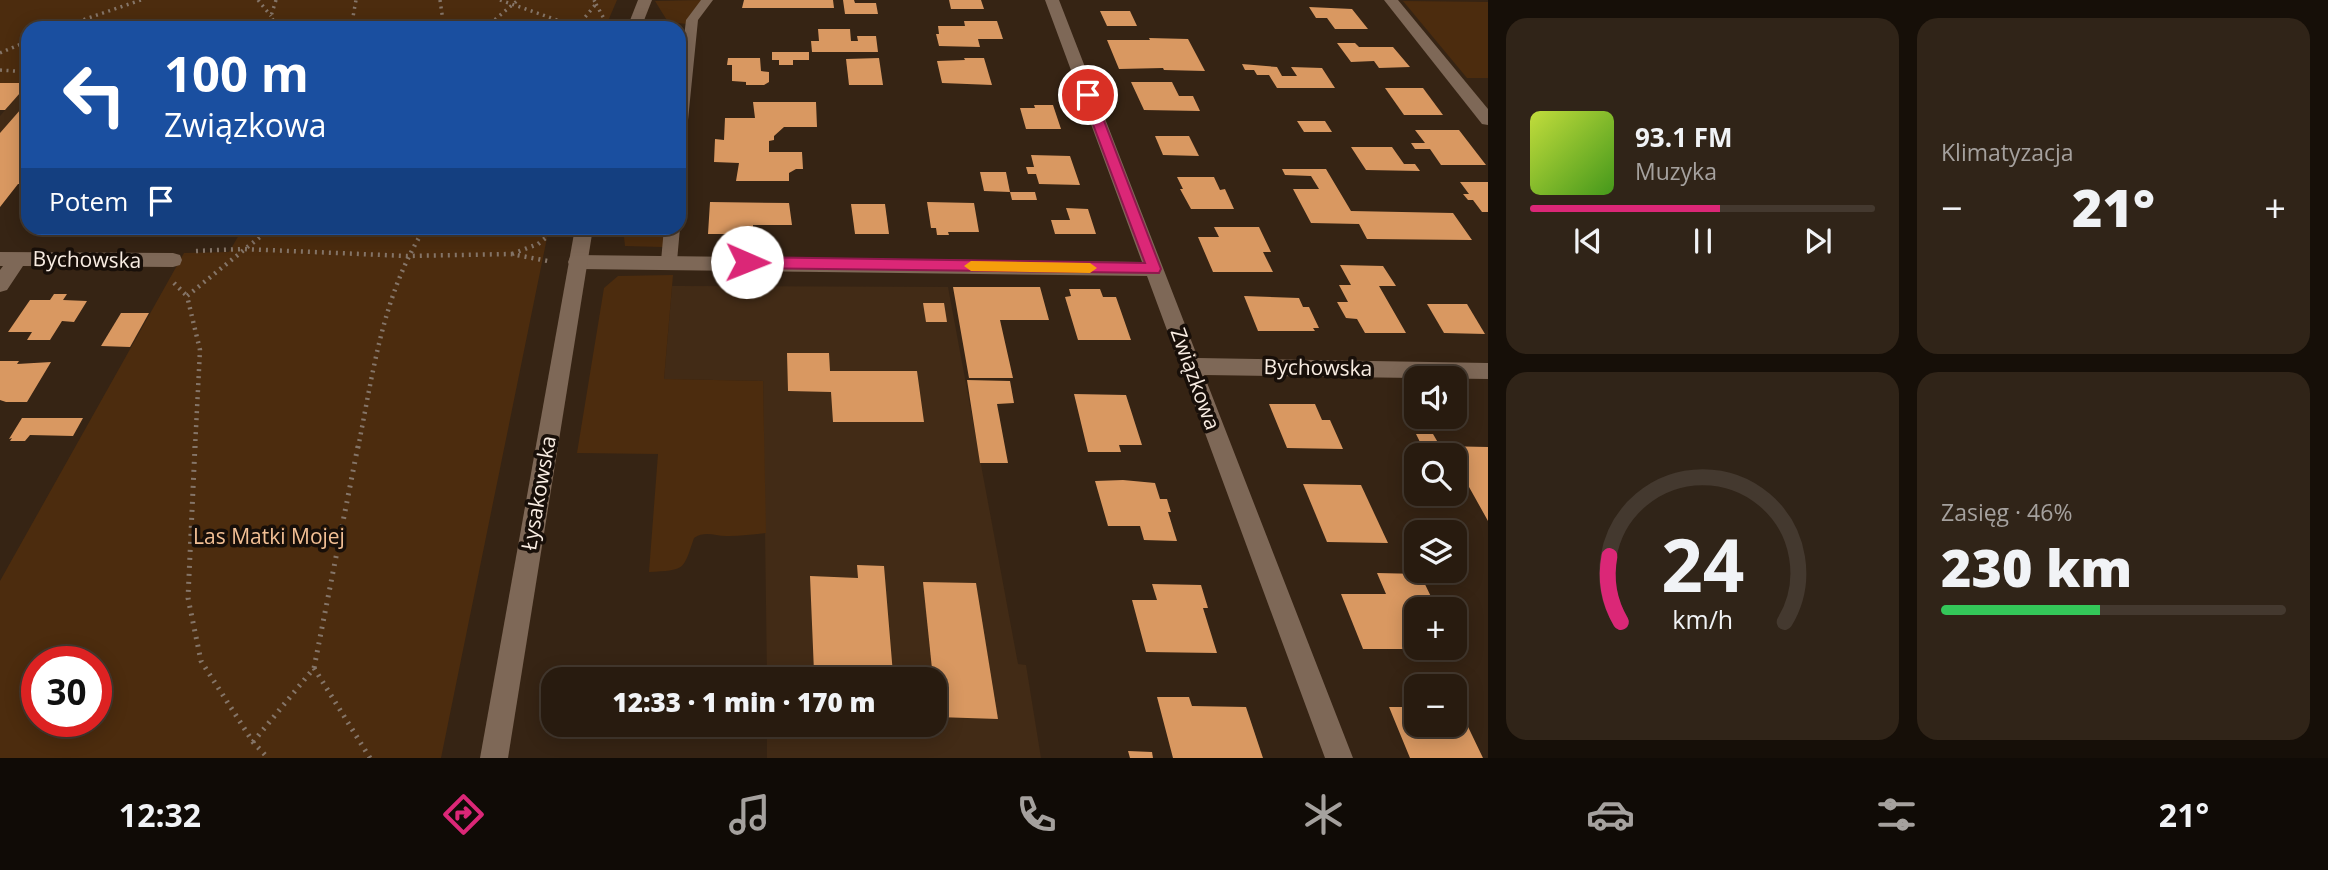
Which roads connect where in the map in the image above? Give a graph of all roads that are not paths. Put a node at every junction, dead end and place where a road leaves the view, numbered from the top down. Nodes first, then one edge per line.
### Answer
1 (645, 0) edge
2 (707, 0) edge
3 (1052, 0) edge
4 (1391, 0) edge
5 (641, 21) edge
6 (686, 30) edge
7 (1488, 120) edge
8 (583, 235) edge
9 (671, 235) edge
10 (180, 255) road end
11 (9, 259) edge
12 (669, 261) junction
13 (577, 262) junction
14 (1154, 269) junction
15 (0, 285) edge
16 (1190, 366) junction
17 (1488, 371) edge
18 (494, 758) edge
19 (1339, 758) edge

1 - 5 street
2 - 6 lane
3 - 14 street, Związkowa
4 - 7 street
8 - 13 street, Łysakowska
9 - 12 lane
10 - 11 street, Bychowska
11 - 15 street
12 - 13 street
12 - 14 street
13 - 18 street, Łysakowska
14 - 16 street, Związkowa
16 - 17 street, Bychowska
16 - 19 street, Związkowa

